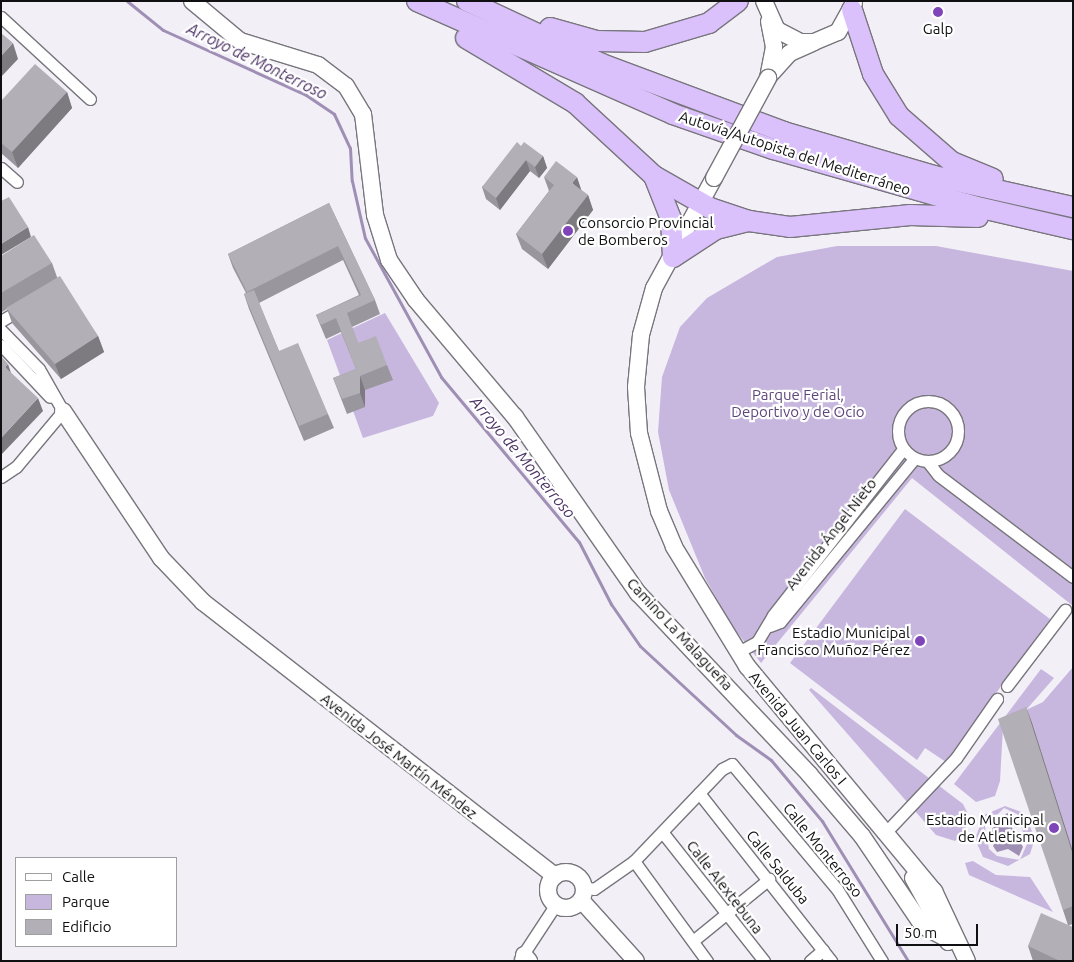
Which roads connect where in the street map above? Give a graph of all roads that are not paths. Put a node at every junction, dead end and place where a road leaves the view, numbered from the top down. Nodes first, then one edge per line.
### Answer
1 (192, 1) edge
2 (410, 1) edge
3 (417, 1) edge
4 (738, 1) edge
5 (764, 1) edge
6 (472, 4) edge
7 (853, 6) edge
8 (1, 17) edge
9 (769, 19) junction
10 (814, 42) junction
11 (44, 56) junction
12 (32, 70) edge
13 (768, 78) junction
14 (90, 99) dead end
15 (1, 168) edge
16 (654, 176) junction
17 (17, 182) dead end
18 (1050, 203) junction
19 (700, 204) junction
20 (1073, 207) edge
21 (1022, 218) junction
22 (749, 221) junction
23 (1073, 229) edge
24 (673, 257) junction
25 (31, 303) edge
26 (1, 321) edge
27 (1, 330) edge
28 (1, 338) edge
29 (1, 345) edge
30 (28, 357) junction
31 (63, 411) junction
32 (903, 449) junction
33 (914, 459) junction
34 (928, 462) junction
35 (1, 476) edge
36 (1073, 577) edge
37 (1065, 610) dead end
38 (770, 626) junction
39 (738, 652) junction
40 (1007, 686) dead end
41 (997, 699) dead end
42 (699, 794) junction
43 (886, 832) junction
44 (663, 833) junction
45 (900, 851) junction
46 (634, 861) junction
47 (555, 876) junction
48 (769, 879) junction
49 (582, 894) junction
50 (556, 904) junction
51 (910, 905) junction
52 (931, 910) junction
53 (727, 913) junction
54 (946, 938) junction
55 (694, 940) junction
56 (823, 950) junction
57 (524, 959) edge
58 (963, 960) edge
59 (636, 961) edge
60 (707, 961) edge
61 (764, 961) edge
62 (810, 961) edge
63 (830, 961) edge
64 (882, 961) edge

1 - 51 street, Camino La Malagueña
2 - 16 highway
3 - 21 highway, Autovía/Autopista del Mediterráneo
4 - 6 highway
5 - 9 street
6 - 18 highway, Autovía/Autopista del Mediterráneo
7 - 10 street
7 - 18 highway
8 - 11 street
9 - 10 street
9 - 13 street
10 - 13 street
11 - 12 street
11 - 14 street
13 - 19 street, Avenida Juan Carlos I, bridge
15 - 17 street
16 - 19 highway
16 - 24 highway
18 - 20 highway, Autovía/Autopista del Mediterráneo
19 - 22 highway
19 - 24 street, Avenida Juan Carlos I
21 - 22 highway
21 - 23 highway, Autovía/Autopista del Mediterráneo
22 - 24 highway
24 - 39 street, Avenida Juan Carlos I
25 - 26 street
27 - 30 street, Avenida José Martín Méndez
28 - 30 street, Avenida José Martín Méndez
29 - 31 street, Avenida José Martín Méndez
30 - 31 street, Avenida José Martín Méndez
31 - 35 street
31 - 47 street, Avenida José Martín Méndez
32 - 33 street
32 - 34 street
32 - 38 street, Avenida Ángel Nieto
33 - 34 street
33 - 38 street, Avenida Ángel Nieto
34 - 36 street
37 - 40 street
38 - 39 street, Avenida Ángel Nieto
39 - 43 street, Avenida Juan Carlos I
41 - 43 street
42 - 44 street
42 - 48 street, Calle Salduba
42 - 64 street, Calle Monterroso
43 - 45 street, Avenida Juan Carlos I
44 - 46 street
44 - 53 street, Calle Alextebuna
45 - 52 street, Avenida Juan Carlos I
45 - 58 street, Avenida Juan Carlos I
46 - 49 street
46 - 55 street
47 - 49 street
47 - 50 street
48 - 53 street
48 - 56 street, Calle Salduba
49 - 50 street
49 - 59 street
50 - 57 street
51 - 52 street
51 - 54 street, Camino La Malagueña
52 - 54 street, Avenida Juan Carlos I
52 - 58 street
53 - 55 street
53 - 61 street, Calle Alextebuna
54 - 58 street, Avenida Juan Carlos I
55 - 60 street
56 - 62 street
56 - 63 street, Calle Salduba

